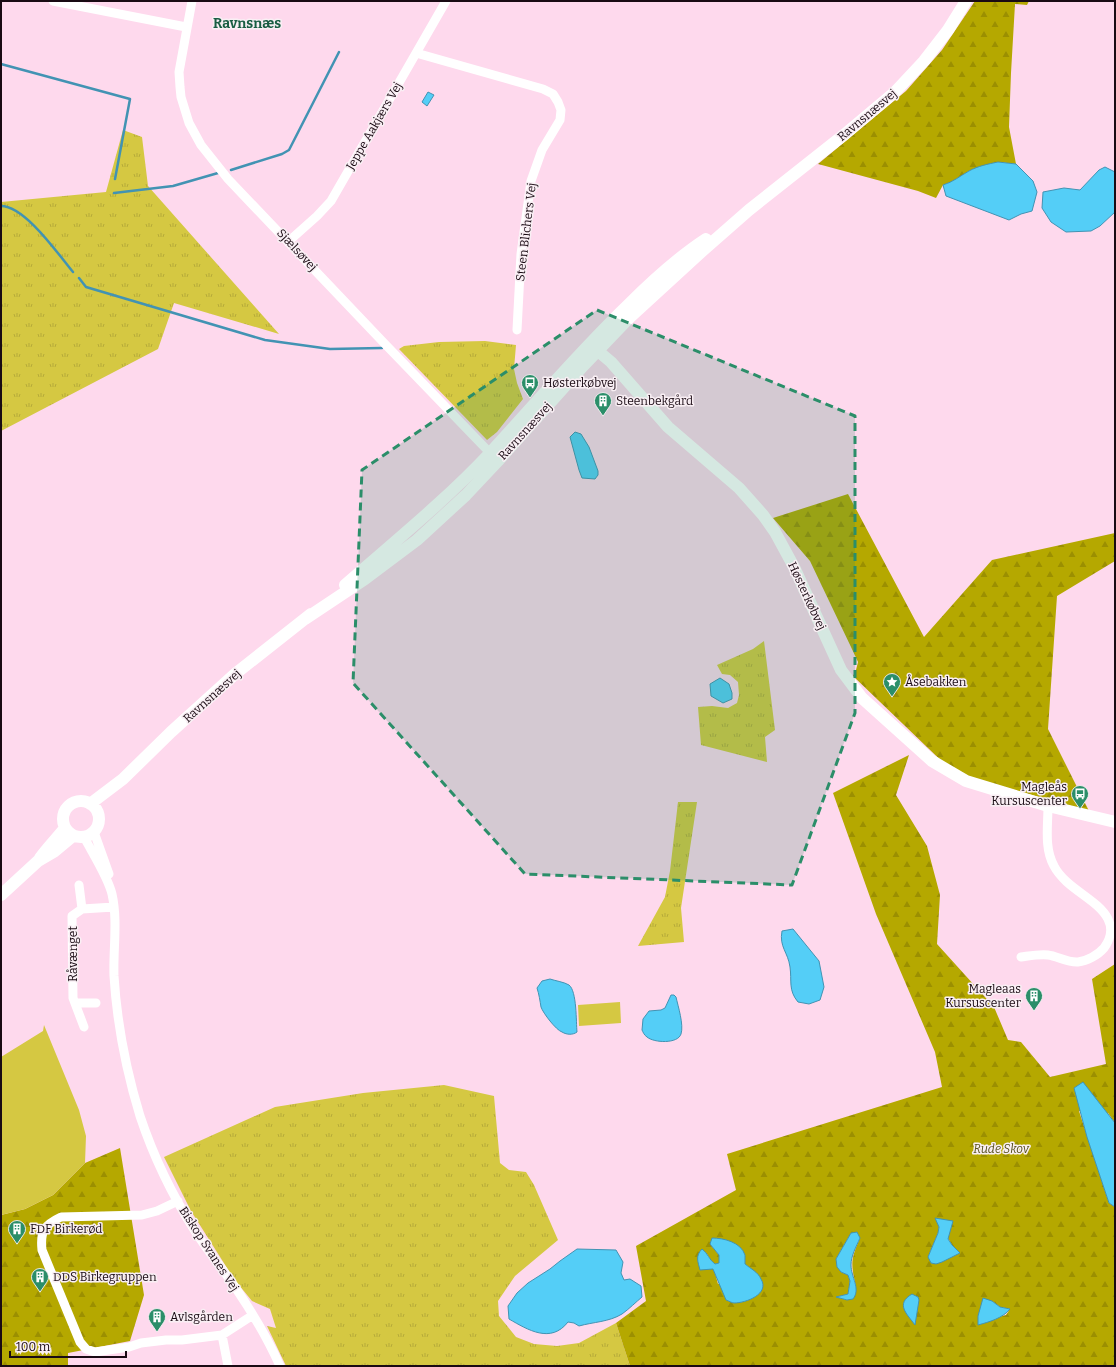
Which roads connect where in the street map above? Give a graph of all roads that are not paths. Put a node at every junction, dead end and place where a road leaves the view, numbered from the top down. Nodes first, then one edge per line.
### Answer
1 (53, 1) edge
2 (192, 1) edge
3 (446, 1) edge
4 (966, 1) edge
5 (76, 3) edge
6 (186, 27) junction
7 (416, 53) junction
8 (289, 242) junction
9 (517, 330) dead end
10 (594, 347) junction
11 (494, 457) junction
12 (1048, 806) junction
13 (94, 808) junction
14 (1115, 822) edge
15 (79, 833) junction
16 (79, 885) dead end
17 (1, 895) edge
18 (114, 907) junction
19 (82, 909) junction
20 (1021, 958) dead end
21 (75, 1003) junction
22 (96, 1003) dead end
23 (84, 1027) dead end
24 (178, 1202) junction
25 (253, 1315) junction
26 (222, 1335) junction
27 (228, 1366) edge
28 (280, 1366) edge

1 - 5 street
2 - 6 street, Sjælsøvej
3 - 7 street, Jeppe Aakjærs Vej
4 - 10 main road, Ravnsnæsvej
5 - 6 street
6 - 8 street, Sjælsøvej
7 - 8 street, Jeppe Aakjærs Vej
7 - 9 street, Steen Blichers Vej
8 - 11 street, Sjælsøvej
10 - 11 main road, Ravnsnæsvej
10 - 12 main road, Høsterkøbvej
11 - 13 main road, Ravnsnæsvej
12 - 14 main road, Høsterkøbvej
12 - 20 street
13 - 15 main road
13 - 15 main road
15 - 17 main road
15 - 18 street, Biskop Svanes Vej
16 - 19 street, Råvænget
18 - 19 street, Råvænget
18 - 24 street, Biskop Svanes Vej
19 - 21 street, Råvænget
21 - 22 street
21 - 23 street, Råvænget
24 - 25 street, Biskop Svanes Vej
24 - 26 street
25 - 26 street
25 - 28 street, Biskop Svanes Vej
26 - 27 street

